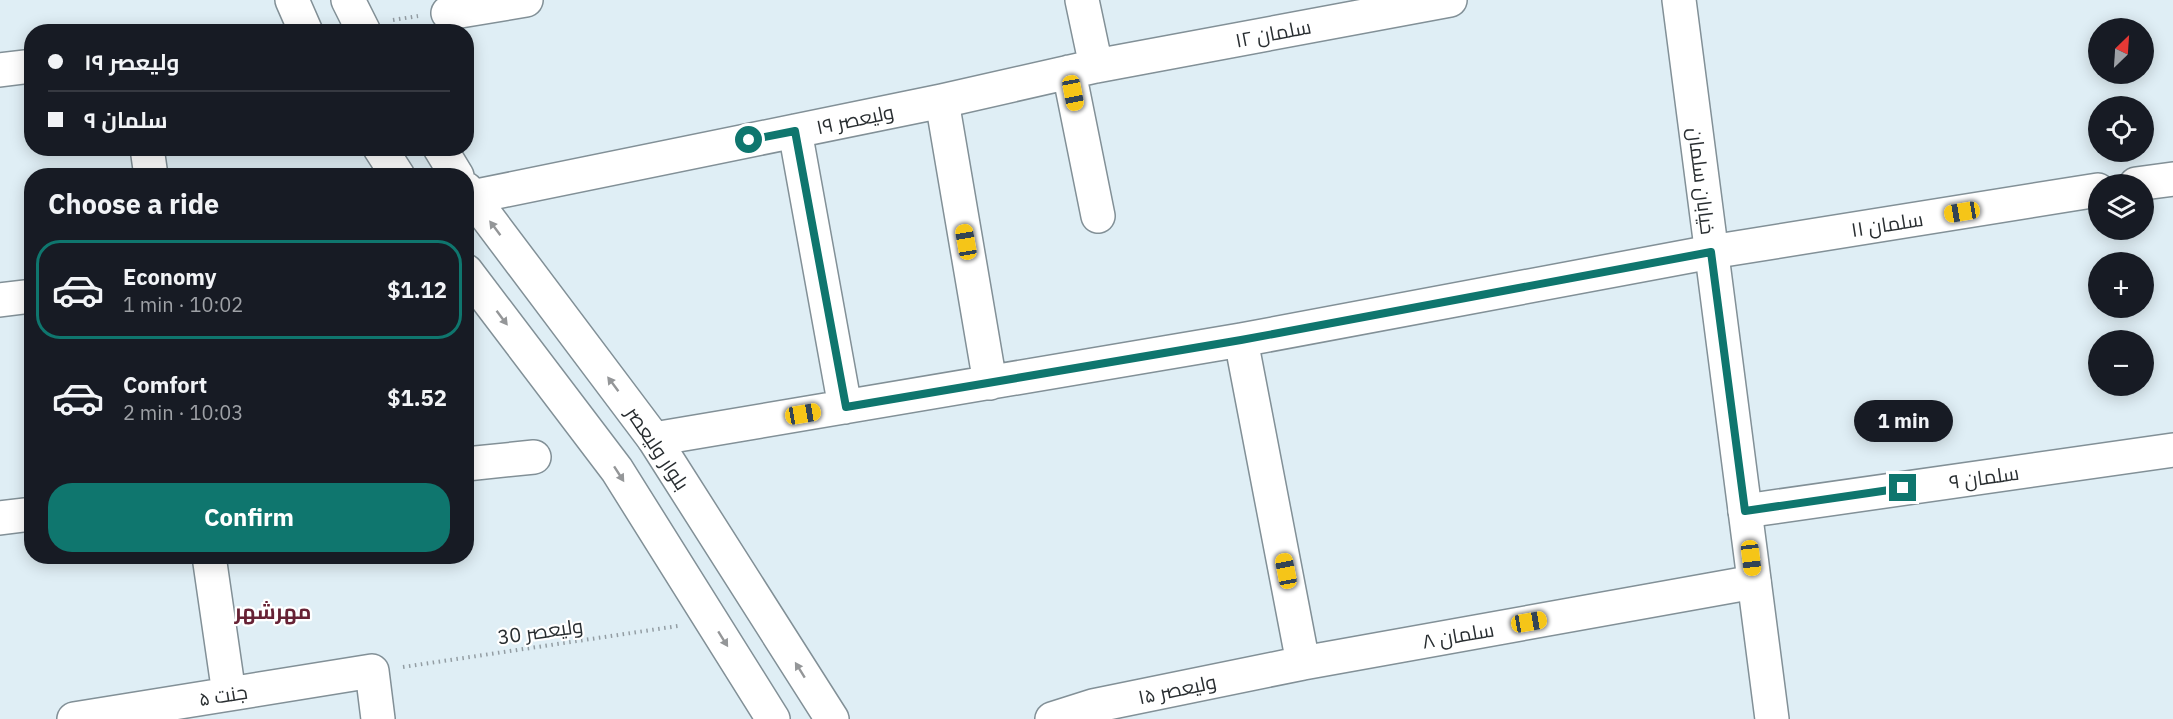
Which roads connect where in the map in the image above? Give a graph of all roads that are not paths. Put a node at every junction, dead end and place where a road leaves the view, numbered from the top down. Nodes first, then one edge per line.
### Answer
1 (292, 0) edge
2 (526, 0) edge
3 (1083, 0) edge
4 (1450, 0) edge
5 (1678, 0) edge
6 (448, 13) road end
7 (302, 24) edge
8 (24, 67) edge
9 (1082, 69) junction
10 (0, 70) edge
11 (942, 101) junction
12 (795, 131) junction
13 (2173, 178) edge
14 (2154, 181) edge
15 (474, 185) edge
16 (2088, 192) edge
17 (474, 199) edge
18 (1098, 216) dead end
19 (1711, 252) junction
20 (474, 282) edge
21 (24, 297) edge
22 (0, 300) edge
23 (1241, 340) junction
24 (990, 383) junction
25 (846, 407) junction
26 (654, 439) junction
27 (2162, 452) edge
28 (534, 457) dead end
29 (474, 463) edge
30 (1745, 511) junction
31 (24, 515) edge
32 (0, 518) edge
33 (210, 564) edge
34 (1754, 582) junction
35 (1303, 663) junction
36 (229, 694) junction
37 (74, 719) edge
38 (378, 719) edge
39 (773, 719) edge
40 (832, 719) edge
41 (1052, 719) edge
42 (1772, 719) edge

1 - 7 street
2 - 6 street
3 - 9 street
4 - 9 street, سلمان ۱۲
5 - 19 street, خیابان سلمان
8 - 10 street
9 - 11 street, ولیعصر ۱۹
9 - 18 street
11 - 12 street, ولیعصر ۱۹
11 - 24 street
12 - 15 street, ولیعصر ۱۹
12 - 25 street
13 - 14 street
16 - 19 street, سلمان ۱۱
26 -> 17 street, بلوار ولیعصر
19 - 23 street, سلمان ۱۱
19 - 30 street, خیابان سلمان
20 -> 39 street
21 - 22 street
23 - 24 street, سلمان ۱۱
23 - 35 street
24 - 25 street, سلمان ۱۱
25 - 26 street, سلمان ۱۱
40 -> 26 street, بلوار ولیعصر
27 - 30 street, سلمان ۹
28 - 29 street
30 - 34 street, خیابان سلمان
31 - 32 street
33 - 36 street
34 - 35 street, سلمان ۸
34 - 42 street, خیابان سلمان
35 - 41 street, ولیعصر ۱۵
36 - 37 street, جنت ۵
36 - 38 street, جنت ۵

